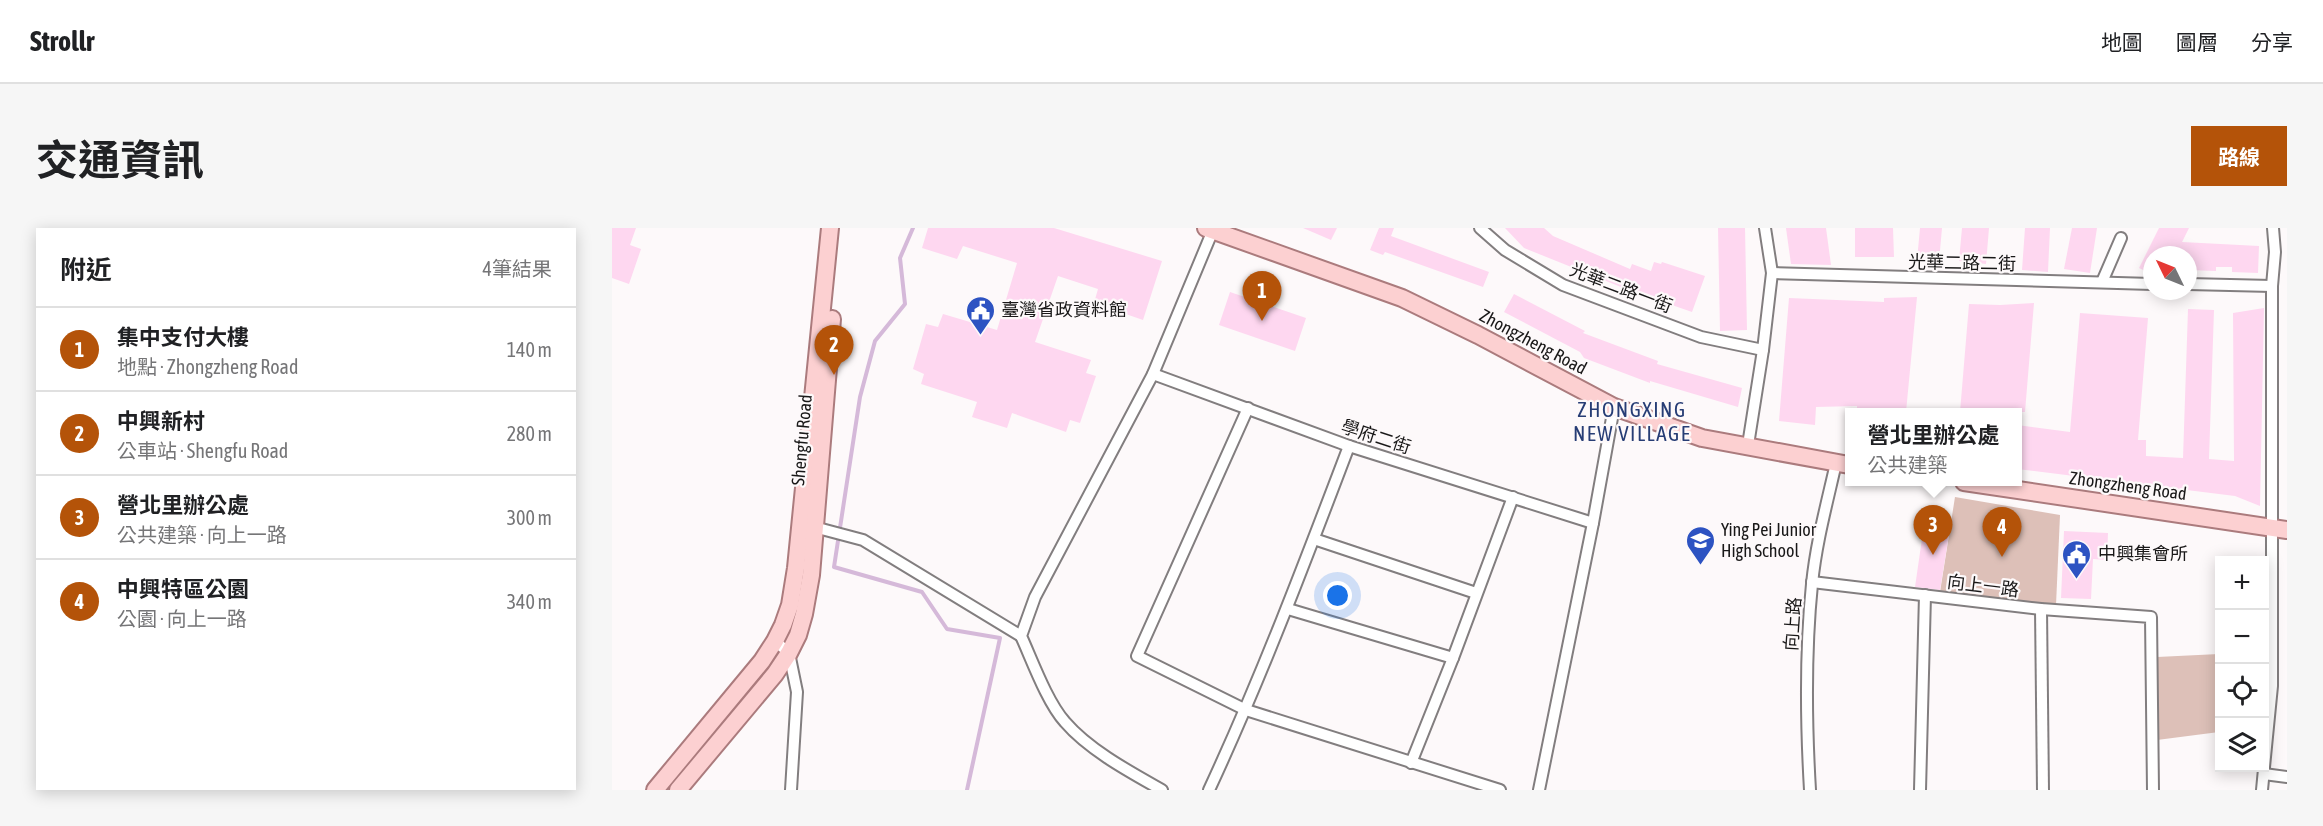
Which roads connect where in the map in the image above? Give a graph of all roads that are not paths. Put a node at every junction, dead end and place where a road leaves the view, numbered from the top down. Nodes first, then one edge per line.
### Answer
1 (830, 228) edge
2 (840, 228) edge
3 (1480, 228) edge
4 (1766, 228) edge
5 (2273, 228) edge
6 (1210, 229) edge
7 (2121, 238) dead end
8 (1772, 273) junction
9 (2102, 282) junction
10 (2143, 284) edge
11 (2197, 284) edge
12 (2272, 286) junction
13 (1763, 350) junction
14 (1153, 374) junction
15 (1614, 407) junction
16 (1248, 408) junction
17 (1748, 445) junction
18 (1348, 446) junction
19 (1843, 464) edge
20 (1991, 486) edge
21 (1513, 497) junction
22 (1593, 523) junction
23 (814, 527) junction
24 (2279, 529) edge
25 (1314, 539) junction
26 (1812, 582) junction
27 (1476, 593) junction
28 (1924, 595) junction
29 (1288, 609) junction
30 (2042, 609) junction
31 (1021, 636) junction
32 (775, 641) junction
33 (789, 653) junction
34 (1453, 658) junction
35 (1246, 710) junction
36 (2269, 718) edge
37 (1411, 763) junction
38 (2269, 771) edge
39 (2264, 772) edge
40 (2287, 777) edge
41 (655, 790) edge
42 (678, 790) edge
43 (791, 790) edge
44 (1162, 790) edge
45 (1209, 790) edge
46 (1500, 790) edge
47 (1539, 790) edge
48 (1810, 790) edge
49 (1920, 790) edge
50 (2043, 790) edge
51 (2153, 790) edge
52 (2262, 790) edge

1 - 32 main road, Shengfu Road
2 - 23 main road, Shengfu Road
3 - 13 street, 光華二路一街
4 - 8 street
5 - 12 street
6 - 14 street
6 - 15 main road, Zhongzheng Road
7 - 9 street
8 - 9 street, 光華二路二街
8 - 13 street
9 - 10 street, 光華二路二街
11 - 12 street
12 - 24 street
13 - 17 street
14 - 16 street, 學府二街
14 - 31 street
15 - 17 main road, Zhongzheng Road
15 - 22 street
16 - 18 street, 學府二街
16 - 35 street
17 - 19 main road, Zhongzheng Road
18 - 21 street, 學府二街
18 - 25 street
19 - 26 street, 向上路
20 - 24 main road, Zhongzheng Road
21 - 22 street, 學府二街
21 - 27 street
22 - 47 street
23 - 31 street
23 - 33 main road, Shengfu Road
24 - 36 street
25 - 27 street
25 - 29 street
26 - 28 street, 向上一路
26 - 48 street, 向上路
27 - 34 street
28 - 30 street, 向上一路
28 - 49 street
29 - 34 street
29 - 35 street
30 - 50 street
30 - 51 street, 向上一路
31 - 44 street
32 - 33 street
32 - 41 main road, Shengfu Road
33 - 42 main road, Shengfu Road
33 - 43 street
34 - 37 street
35 - 37 street
35 - 45 street
37 - 46 street
38 - 40 street
39 - 52 street

